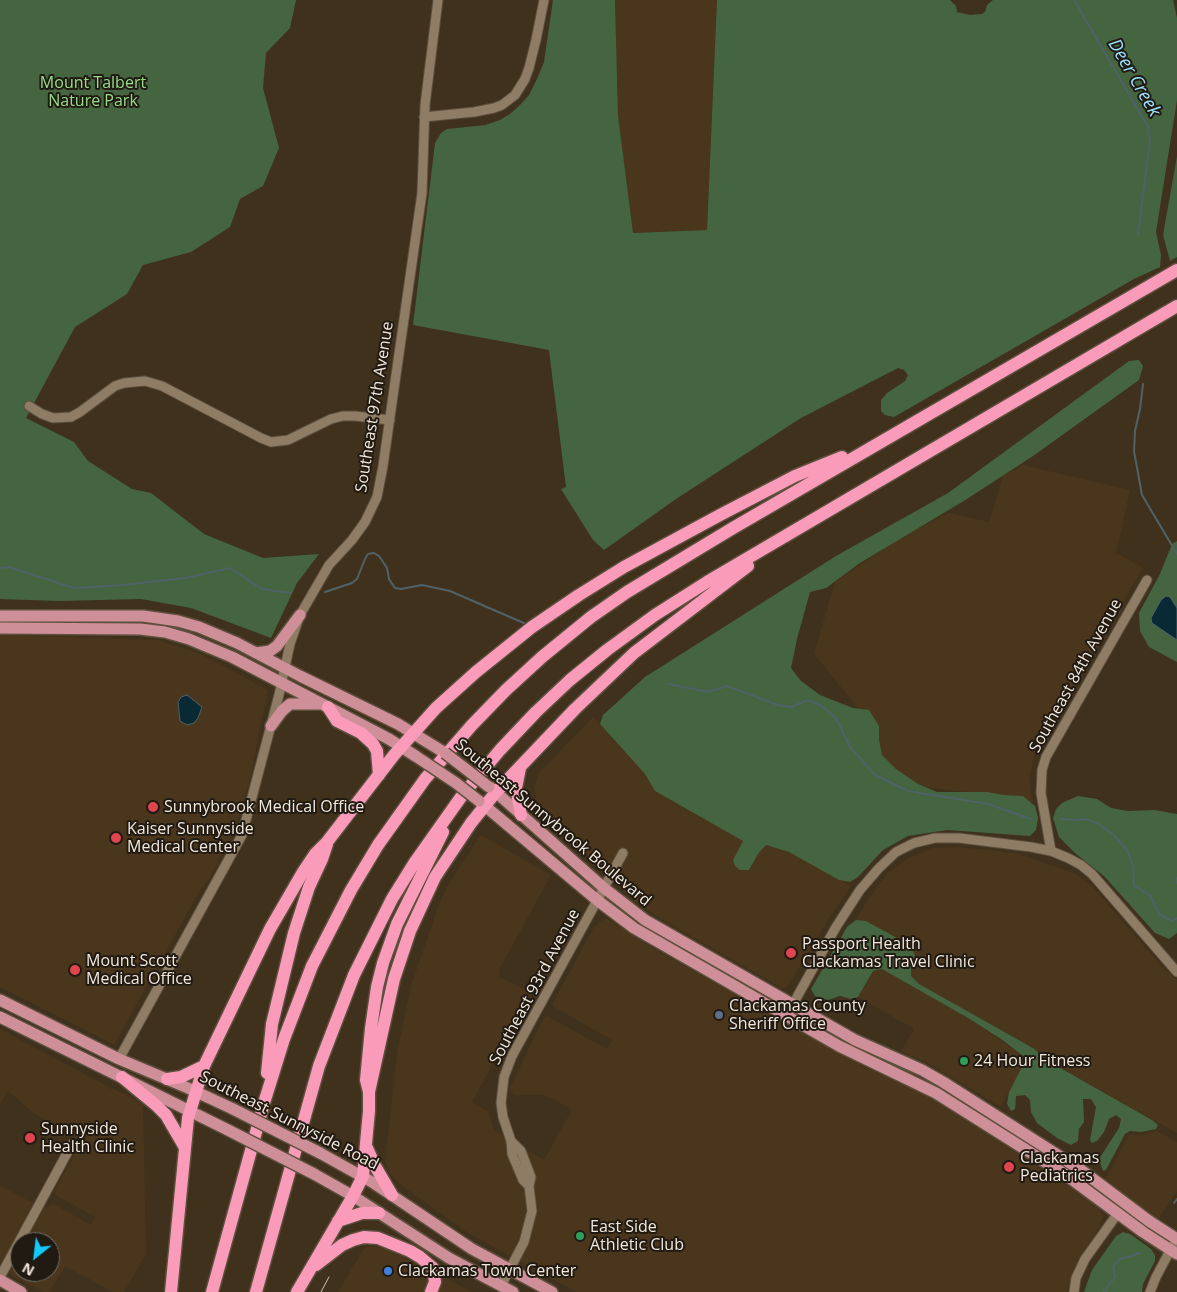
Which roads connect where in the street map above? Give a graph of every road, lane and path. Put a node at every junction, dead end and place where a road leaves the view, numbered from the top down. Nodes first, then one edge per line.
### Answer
1 (438, 0) edge
2 (544, 0) edge
3 (424, 117) junction
4 (1177, 270) edge
5 (1177, 306) edge
6 (29, 406) dead end
7 (390, 420) junction
8 (882, 441) junction
9 (794, 530) junction
10 (1148, 580) dead end
11 (300, 615) junction
12 (0, 616) edge
13 (91, 616) junction
14 (0, 628) edge
15 (26, 628) junction
16 (256, 653) junction
17 (285, 668) junction
18 (282, 683) junction
19 (325, 706) junction
20 (271, 726) junction
21 (413, 733) junction
22 (401, 747) junction
23 (520, 768) junction
24 (379, 775) junction
25 (493, 789) junction
26 (461, 797) junction
27 (482, 803) junction
28 (521, 815) junction
29 (327, 842) junction
30 (1051, 851) junction
31 (623, 853) dead end
32 (604, 888) junction
33 (597, 900) junction
34 (666, 947) junction
35 (696, 950) junction
36 (1177, 972) edge
37 (0, 1000) edge
38 (793, 1005) junction
39 (0, 1017) edge
40 (788, 1017) junction
41 (119, 1058) junction
42 (204, 1066) junction
43 (122, 1077) junction
44 (168, 1079) junction
45 (196, 1091) junction
46 (369, 1092) junction
47 (264, 1103) junction
48 (189, 1110) junction
49 (72, 1144) dead end
50 (184, 1146) junction
51 (366, 1146) junction
52 (363, 1176) junction
53 (392, 1195) junction
54 (354, 1196) junction
55 (1118, 1212) junction
56 (380, 1213) junction
57 (338, 1221) junction
58 (1177, 1239) edge
59 (1174, 1252) edge
60 (310, 1269) junction
61 (510, 1270) junction
62 (0, 1279) edge
63 (501, 1286) junction
64 (21, 1292) edge
65 (171, 1292) edge
66 (212, 1292) edge
67 (256, 1292) edge
68 (296, 1292) edge
69 (431, 1292) edge
70 (513, 1292) edge
71 (552, 1292) edge
72 (1074, 1292) edge
73 (1150, 1292) edge

1 - 3 street, Southeast 97th Avenue
2 - 3 street
3 - 7 street, Southeast 97th Avenue
4 - 8 highway
5 - 9 highway
6 - 7 street
7 - 11 street, Southeast 97th Avenue
8 - 21 highway
8 - 47 highway
9 - 23 highway
9 - 26 highway
10 - 30 street, Southeast 84th Avenue
11 - 16 main road
11 - 17 street, Southeast 97th Avenue
12 - 13 main road, Southeast Sunnybrook Boulevard
13 - 15 main road
13 - 16 main road, Southeast Sunnybrook Boulevard
14 - 15 main road, Southeast Sunnybrook Boulevard
15 - 18 main road, Southeast Sunnybrook Boulevard
16 - 17 main road, Southeast Sunnybrook Boulevard
17 - 18 street, Southeast 97th Avenue
17 - 21 main road, Southeast Sunnybrook Boulevard
18 - 19 main road, Southeast Sunnybrook Boulevard
18 - 20 street, Southeast 97th Avenue
19 - 20 main road
19 - 22 main road, Southeast Sunnybrook Boulevard
19 - 24 highway
20 - 41 street, Southeast 97th Avenue
21 - 22 highway
21 - 25 main road, Southeast Sunnybrook Boulevard, bridge
22 - 24 highway
22 - 27 main road, Southeast Sunnybrook Boulevard, bridge
23 - 25 highway
23 - 28 highway
24 - 29 highway
25 - 27 highway
25 - 28 main road, Southeast Sunnybrook Boulevard
26 - 46 highway
26 - 67 highway
27 - 33 main road, Southeast Sunnybrook Boulevard
27 - 46 highway
28 - 32 main road, Southeast Sunnybrook Boulevard
29 - 42 highway
29 - 47 highway
30 - 36 street
30 - 38 street
31 - 32 street, Southeast 93rd Avenue
32 - 33 street, Southeast 93rd Avenue
32 - 35 main road, Southeast Sunnybrook Boulevard
33 - 34 main road, Southeast Sunnybrook Boulevard
33 - 61 street, Southeast 93rd Avenue
34 - 35 main road
34 - 40 main road, Southeast Sunnybrook Boulevard
35 - 38 main road, Southeast Sunnybrook Boulevard
37 - 41 main road, Southeast Sunnyside Road
38 - 40 street
38 - 58 main road, Southeast Sunnybrook Boulevard
39 - 43 main road
40 - 55 main road, Southeast Sunnybrook Boulevard
41 - 44 main road, Southeast Sunnyside Road
42 - 44 highway
42 - 45 highway
43 - 48 main road
43 - 50 highway
44 - 45 main road, Southeast Sunnyside Road
45 - 48 highway
45 - 52 main road, Southeast Sunnyside Road, bridge
46 - 51 highway
47 - 66 highway
48 - 50 highway
48 - 54 main road, bridge
49 - 62 street
50 - 65 highway
51 - 52 highway
51 - 53 highway
52 - 53 main road, Southeast Sunnyside Road
52 - 54 highway
53 - 61 main road, Southeast Sunnyside Road
54 - 56 main road
54 - 57 highway
55 - 59 main road, Southeast Sunnybrook Boulevard
55 - 72 street
56 - 57 highway
56 - 63 main road
57 - 60 highway
58 - 59 street
59 - 73 street
60 - 68 highway
60 - 69 highway
61 - 63 street, Southeast 93rd Avenue
61 - 71 main road, Southeast Sunnyside Road
62 - 64 main road
63 - 70 main road

